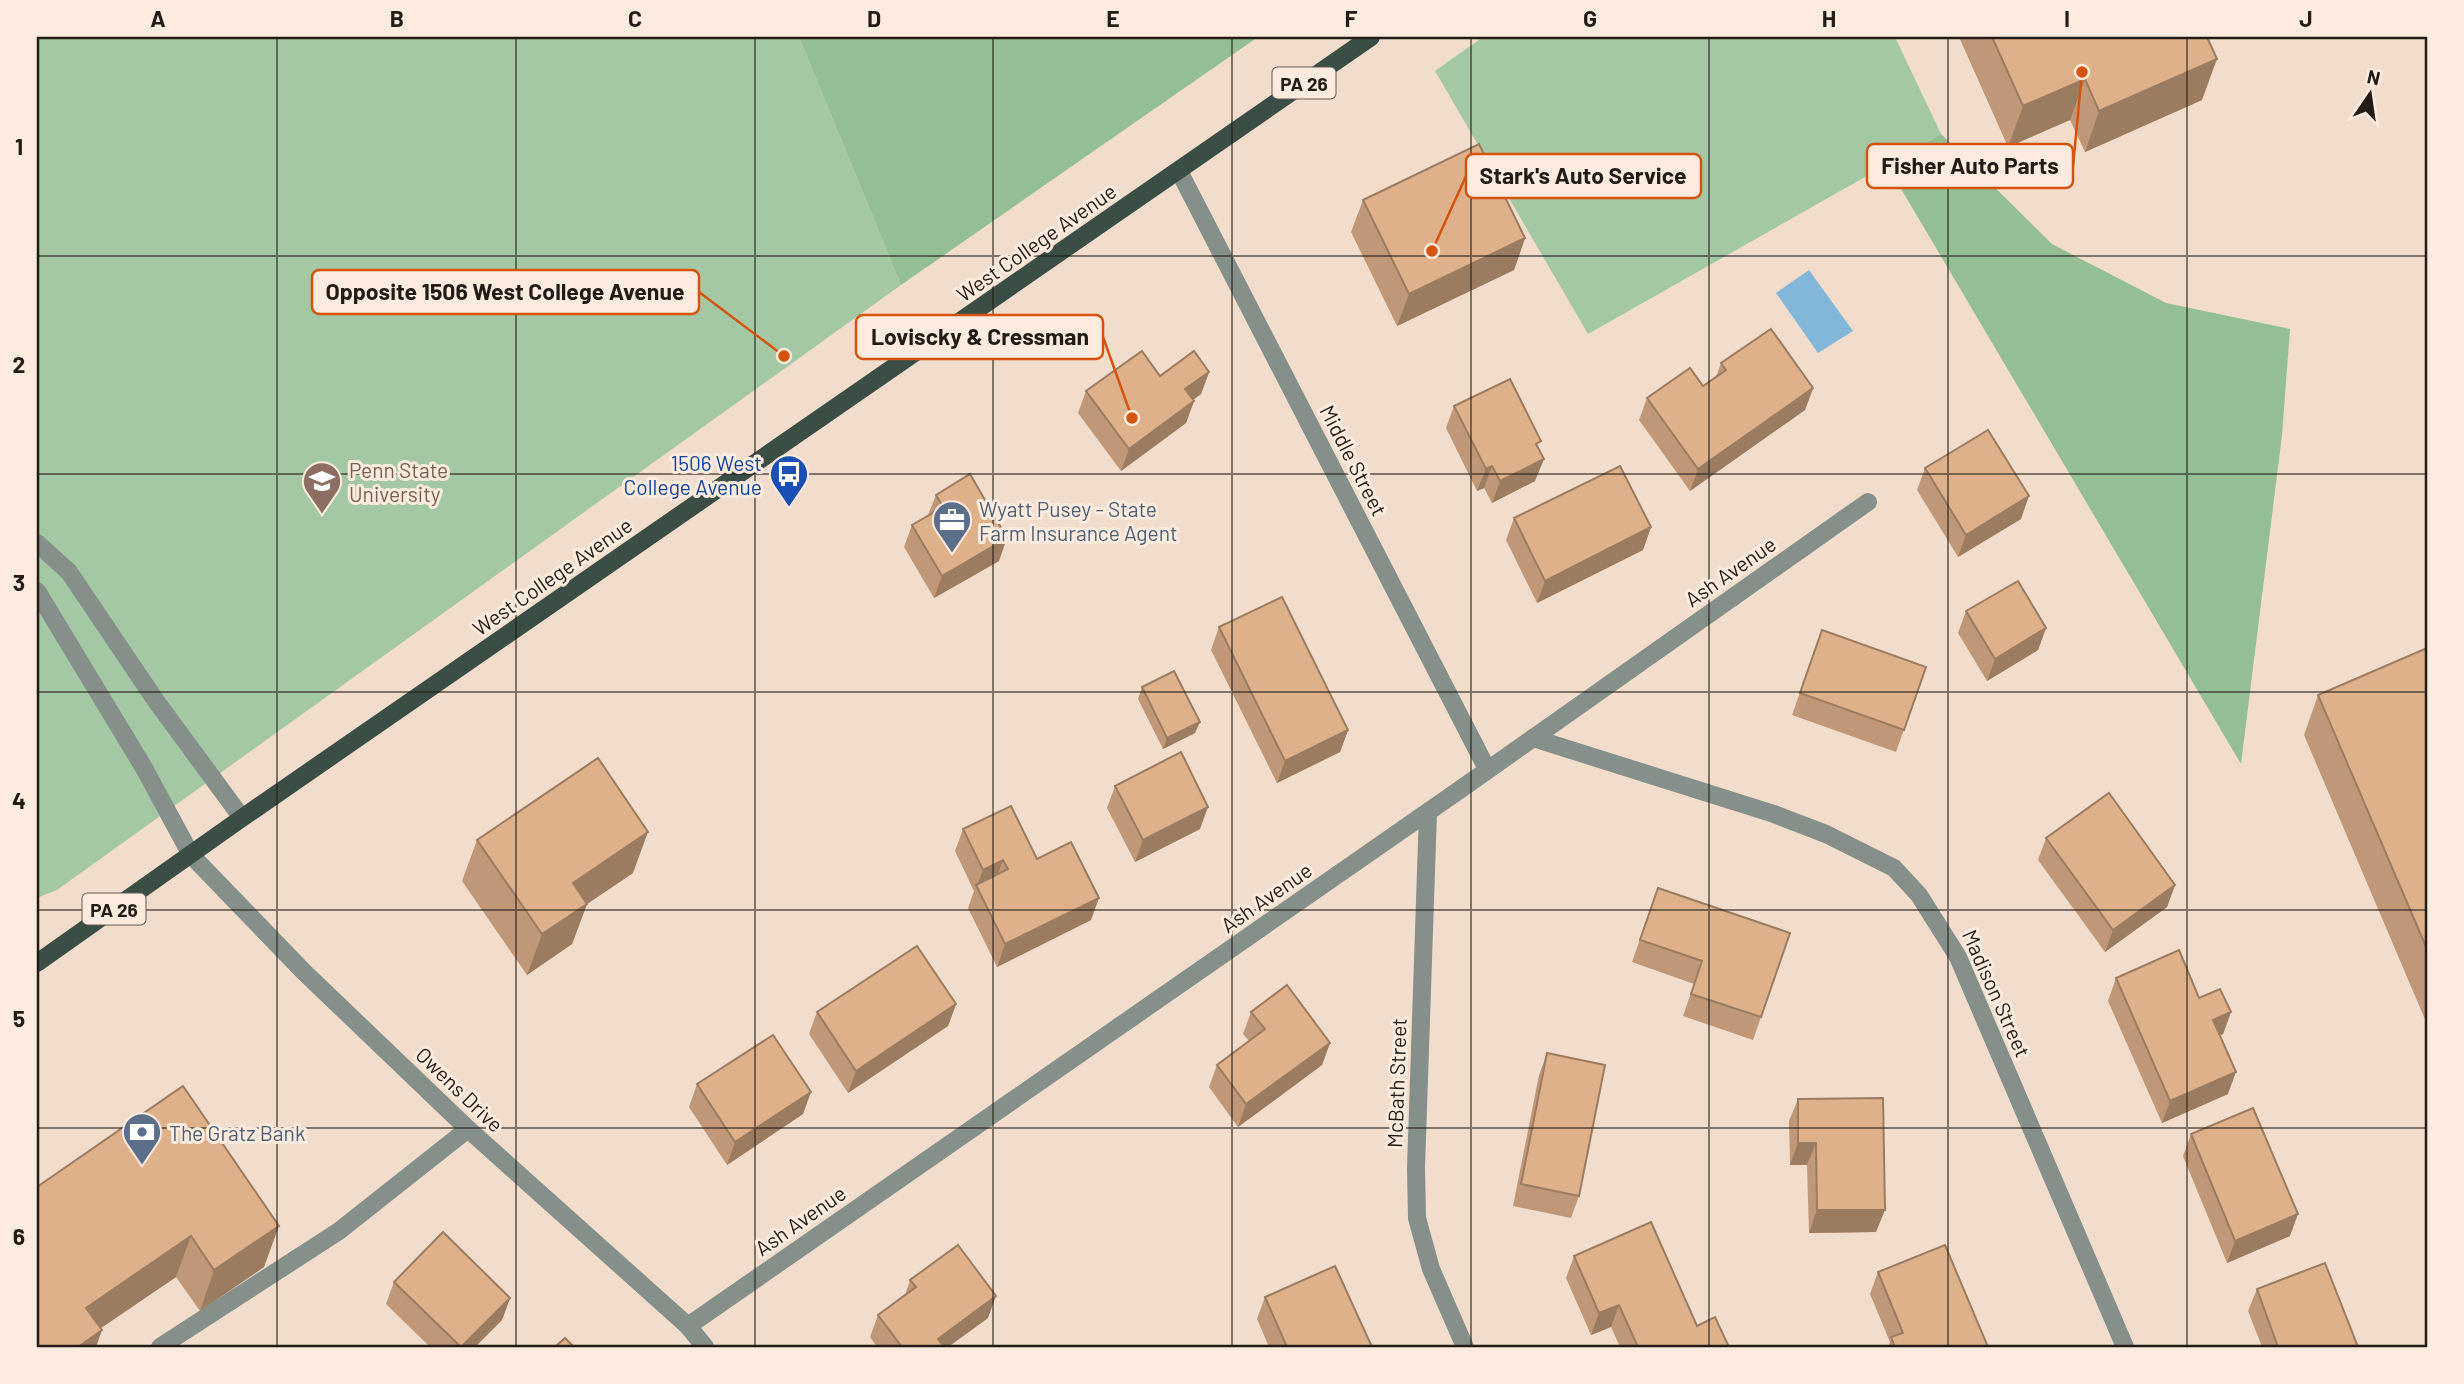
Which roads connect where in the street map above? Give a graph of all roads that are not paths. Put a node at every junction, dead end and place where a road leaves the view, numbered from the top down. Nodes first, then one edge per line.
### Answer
1 (1371, 37) edge
2 (1179, 171) junction
3 (1868, 502) dead end
4 (37, 543) edge
5 (37, 591) edge
6 (1533, 738) junction
7 (1487, 769) junction
8 (1428, 812) junction
9 (242, 818) junction
10 (191, 855) junction
11 (37, 963) edge
12 (468, 1129) junction
13 (688, 1326) junction
14 (160, 1347) edge
15 (705, 1347) edge
16 (1465, 1347) edge
17 (2125, 1347) edge

1 - 2 main road, West College Avenue / PA 26
2 - 7 street, Middle Street
2 - 9 main road, West College Avenue / PA 26
3 - 6 street, Ash Avenue
4 - 9 street
5 - 10 street, Owens Drive
6 - 7 street, Ash Avenue
6 - 17 street, Madison Street
7 - 8 street, Ash Avenue
8 - 13 street, Ash Avenue
8 - 16 street, McBath Street
9 - 10 main road, West College Avenue / PA 26
10 - 11 main road, West College Avenue / PA 26
10 - 12 street, Owens Drive
12 - 13 street, Owens Drive
12 - 14 street
13 - 15 street, Owens Drive

